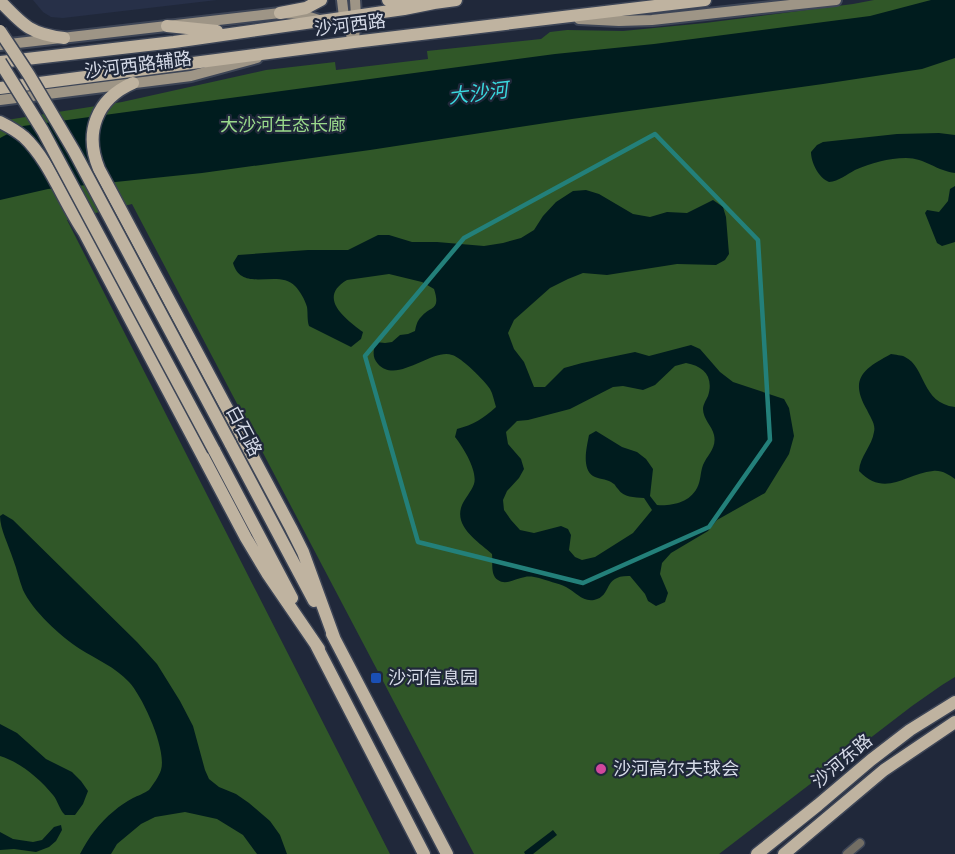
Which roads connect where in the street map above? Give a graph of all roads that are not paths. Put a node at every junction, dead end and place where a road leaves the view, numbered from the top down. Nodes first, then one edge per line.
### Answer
1 (321, 0) edge
2 (342, 0) edge
3 (355, 0) edge
4 (388, 0) edge
5 (456, 0) edge
6 (705, 0) edge
7 (836, 0) edge
8 (0, 1) edge
9 (434, 3) junction
10 (280, 13) junction
11 (350, 16) junction
12 (561, 18) junction
13 (320, 20) junction
14 (167, 26) junction
15 (0, 31) edge
16 (236, 33) junction
17 (64, 38) junction
18 (354, 42) junction
19 (0, 45) edge
20 (278, 52) junction
21 (0, 62) edge
22 (133, 83) junction
23 (0, 88) edge
24 (0, 100) edge
25 (0, 122) edge
26 (116, 200) junction
27 (70, 211) junction
28 (335, 640) junction
29 (319, 649) junction
30 (955, 702) edge
31 (955, 722) edge
32 (860, 843) dead end
33 (424, 854) edge
34 (447, 854) edge
35 (757, 854) edge
36 (784, 854) edge
37 (847, 854) edge

1 - 10 main road
2 - 11 main road
3 - 11 main road
4 - 9 main road
5 - 9 main road, 沙河西路
6 - 12 main road, 沙河西路
7 - 12 main road
8 - 17 main road
9 - 11 main road, 沙河西路
10 - 13 main road, 沙河西路辅路
10 - 14 main road, 沙河西路辅路
11 - 13 main road, 沙河西路
11 - 18 main road
12 - 18 main road, 沙河西路
13 - 16 main road, 沙河西路
14 - 16 main road
14 - 17 main road, 沙河西路辅路
15 - 28 main road, 白石路, bridge
16 - 21 main road, 沙河西路
17 - 19 main road, 沙河西路辅路
18 - 20 main road, 沙河西路
20 - 22 main road, 沙河西路辅路
20 - 23 main road, 沙河西路
21 - 29 main road, 白石路, bridge
22 - 24 main road, 沙河西路辅路
22 - 26 main road
25 - 27 main road
26 - 27 main road
26 - 28 main road
27 - 29 main road
28 - 34 main road, 白石路
29 - 33 main road, 白石路
30 - 35 main road, 沙河东路
31 - 36 main road, 沙河东路
32 - 37 street

